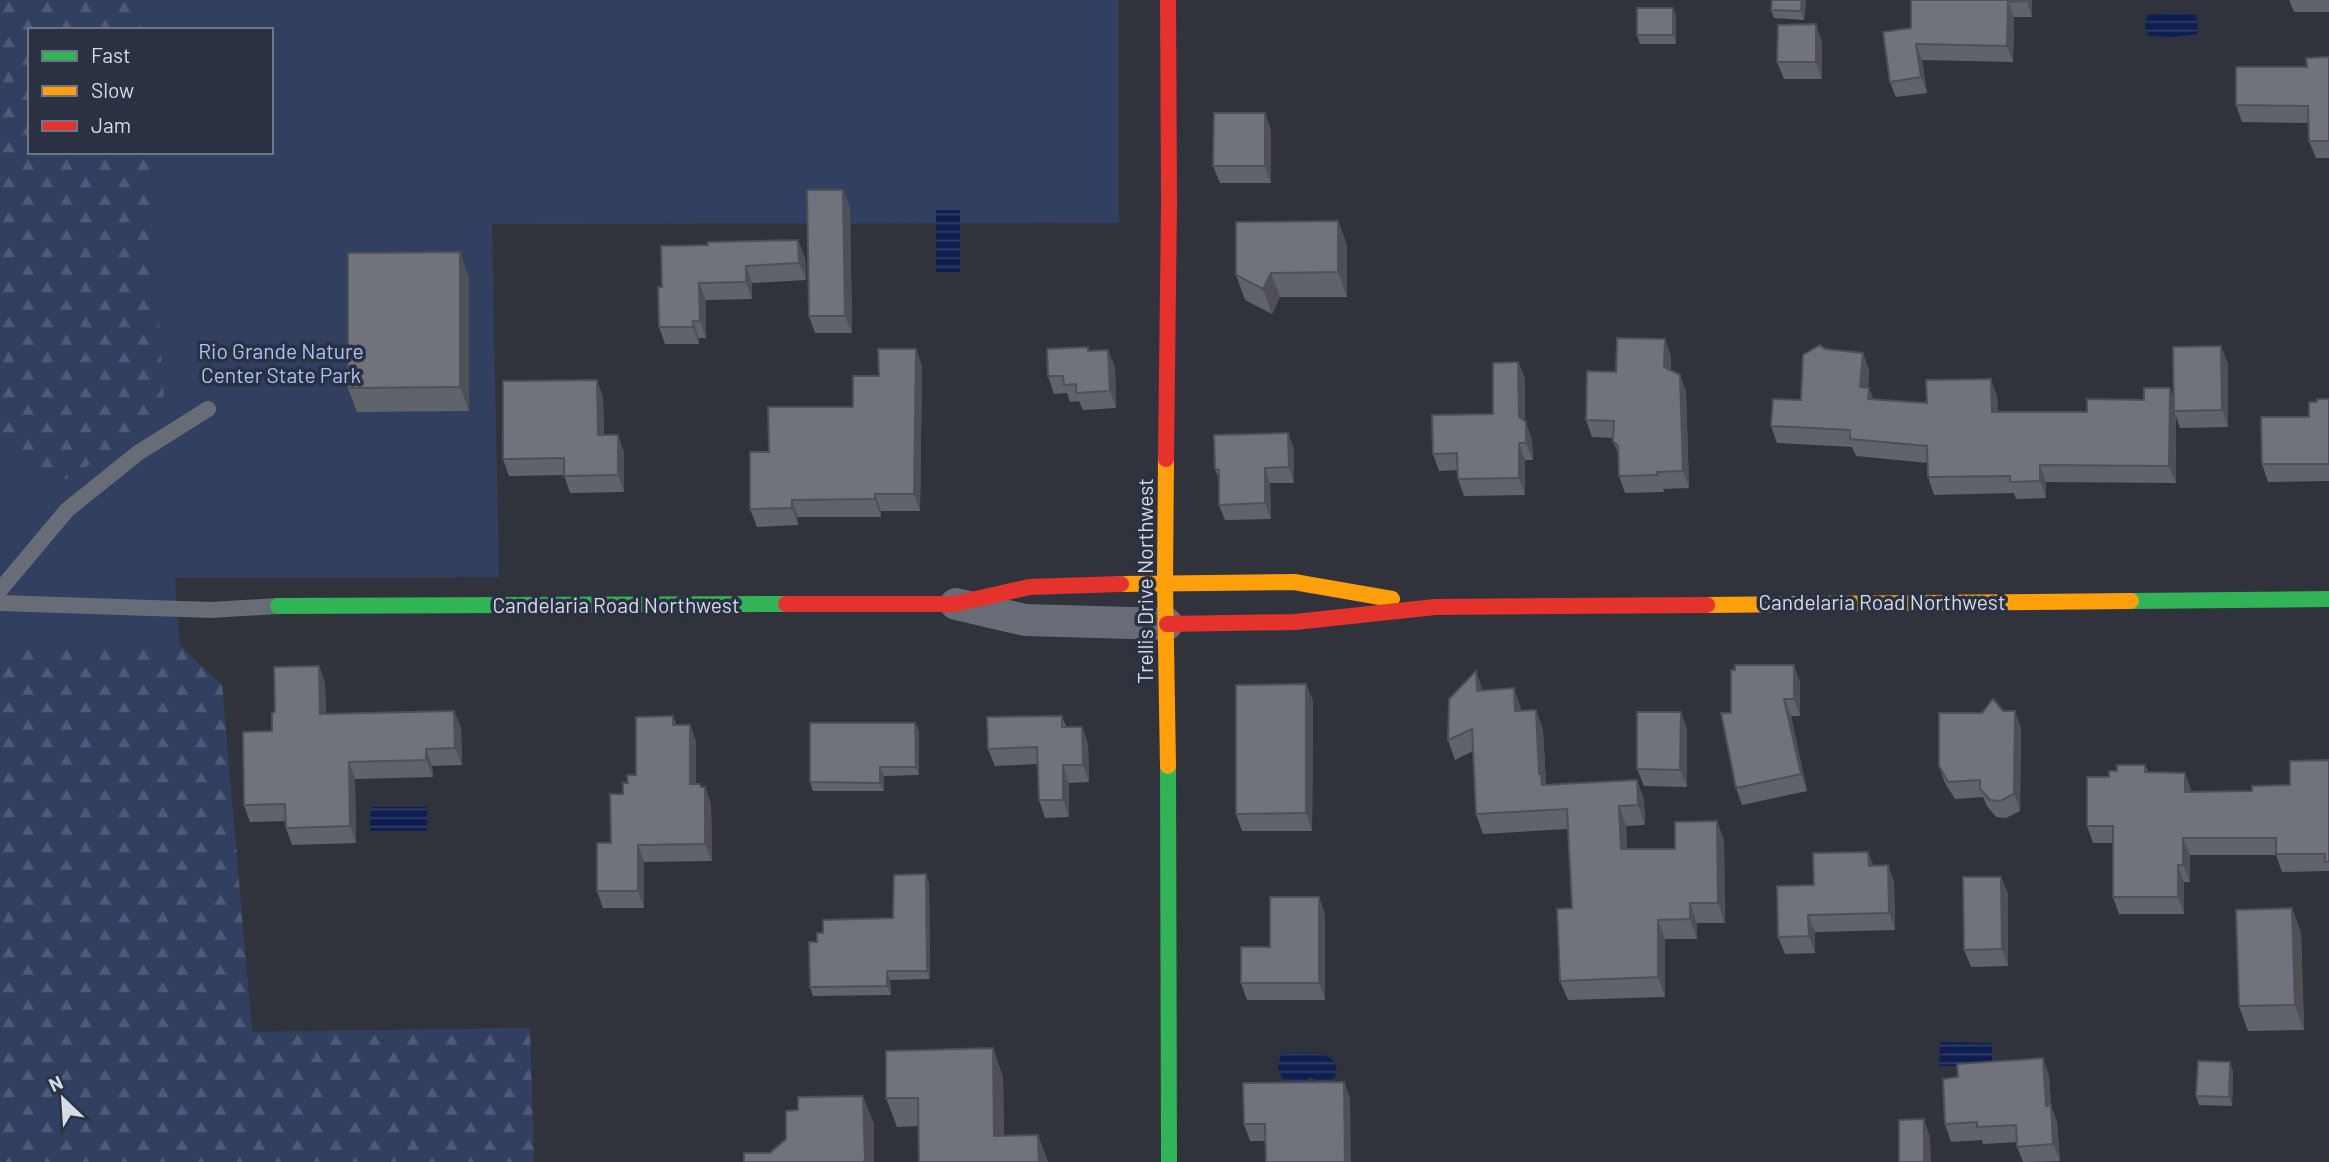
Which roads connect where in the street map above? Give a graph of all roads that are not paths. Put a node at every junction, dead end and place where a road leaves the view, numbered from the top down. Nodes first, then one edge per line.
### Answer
1 (1168, 0) edge
2 (208, 410) dead end
3 (1165, 582) junction
4 (0, 590) edge
5 (2329, 600) edge
6 (0, 603) edge
7 (954, 604) junction
8 (278, 606) joint
9 (1435, 607) junction
10 (1167, 624) junction
11 (1169, 1162) edge

1 - 3 street, Trellis Drive Northwest
2 - 4 lane
3 - 7 street, Candelaria Road Northwest
3 - 9 street, Candelaria Road Northwest
3 - 10 street, Trellis Drive Northwest
5 - 9 street, Candelaria Road Northwest
6 - 8 lane
7 - 8 street, Candelaria Road Northwest
7 - 10 street, Candelaria Road Northwest
9 - 10 street, Candelaria Road Northwest
10 - 11 street, Trellis Drive Northwest

